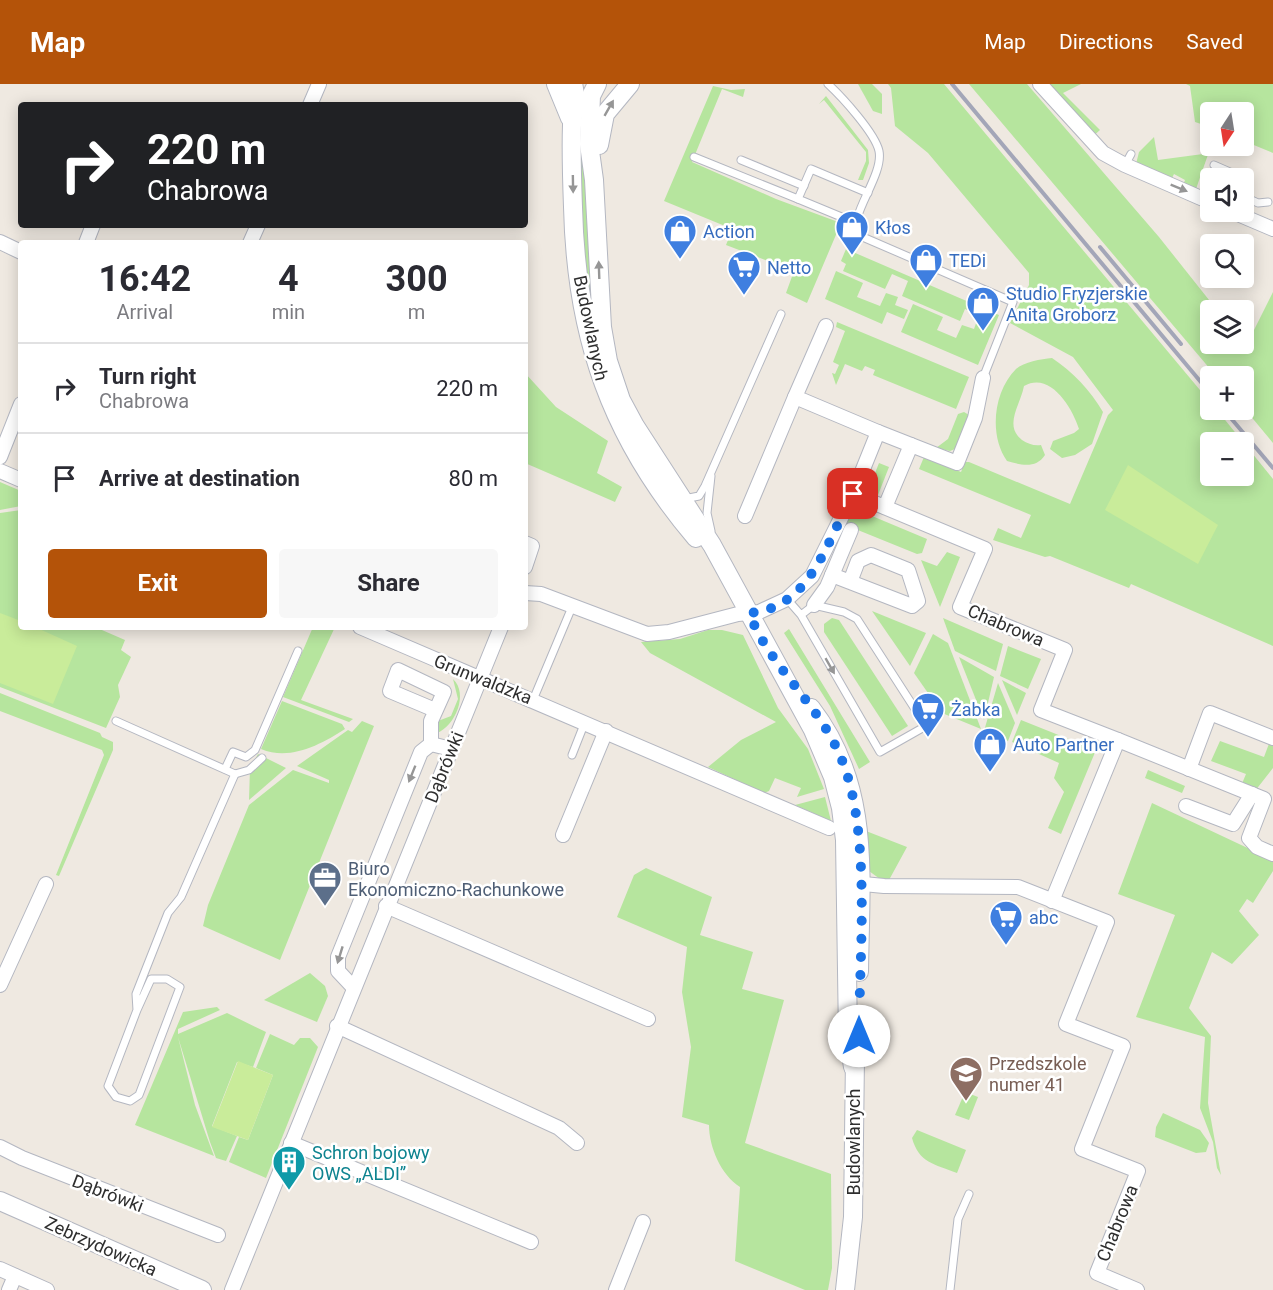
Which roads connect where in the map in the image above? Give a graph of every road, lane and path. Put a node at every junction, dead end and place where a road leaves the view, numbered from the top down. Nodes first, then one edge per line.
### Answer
1 (319, 84) edge
2 (556, 84) edge
3 (573, 84) edge
4 (597, 84) edge
5 (630, 84) edge
6 (1040, 84) edge
7 (831, 85) edge
8 (311, 102) edge
9 (572, 126) junction
10 (694, 157) dead end
11 (741, 160) dead end
12 (1214, 165) dead end
13 (1221, 168) edge
14 (594, 180) junction
15 (804, 186) junction
16 (868, 193) junction
17 (1200, 198) edge
18 (798, 199) junction
19 (1254, 201) edge
20 (1268, 202) dead end
21 (1258, 203) junction
22 (1254, 212) edge
23 (1254, 220) edge
24 (855, 223) junction
25 (1273, 229) edge
26 (0, 242) edge
27 (18, 251) edge
28 (781, 314) dead end
29 (826, 326) dead end
30 (983, 378) joint
31 (795, 397) junction
32 (18, 412) edge
33 (879, 432) junction
34 (911, 445) junction
35 (0, 457) edge
36 (0, 471) edge
37 (711, 474) junction
38 (18, 479) edge
39 (658, 487) junction
40 (853, 494) junction
41 (709, 502) junction
42 (686, 505) junction
43 (885, 507) junction
44 (745, 516) dead end
45 (850, 530) dead end
46 (528, 544) edge
47 (528, 558) edge
48 (724, 572) junction
49 (832, 575) junction
50 (850, 582) junction
51 (528, 593) edge
52 (787, 599) junction
53 (814, 605) junction
54 (572, 607) junction
55 (749, 613) junction
56 (801, 615) junction
57 (367, 630) edge
58 (500, 630) edge
59 (298, 651) dead end
60 (480, 678) junction
61 (533, 699) junction
62 (435, 710) dead end
63 (116, 722) dead end
64 (585, 722) junction
65 (606, 731) junction
66 (1273, 738) edge
67 (1118, 740) junction
68 (431, 744) junction
69 (451, 749) junction
70 (572, 755) dead end
71 (262, 758) dead end
72 (225, 769) junction
73 (1189, 769) junction
74 (235, 774) junction
75 (1252, 794) junction
76 (1186, 806) dead end
77 (829, 828) dead end
78 (563, 835) dead end
79 (1273, 854) edge
80 (853, 883) junction
81 (46, 884) dead end
82 (1052, 901) junction
83 (386, 906) junction
84 (0, 985) edge
85 (353, 987) junction
86 (137, 1010) junction
87 (648, 1019) dead end
88 (337, 1026) junction
89 (291, 1143) junction
90 (577, 1143) dead end
91 (0, 1147) edge
92 (969, 1194) dead end
93 (0, 1201) edge
94 (853, 1217) junction
95 (643, 1222) dead end
96 (218, 1236) dead end
97 (531, 1242) dead end
98 (0, 1269) edge
99 (15, 1276) junction
100 (9, 1290) edge
101 (47, 1290) edge
102 (202, 1290) edge
103 (232, 1290) edge
104 (616, 1290) edge
105 (845, 1290) edge
106 (859, 1290) edge
107 (950, 1290) edge
108 (1137, 1290) edge

1 - 8 street
2 - 9 main road
3 - 9 main road, Budowlanych
4 - 14 main road, Budowlanych
14 -> 5 main road
6 -> 17 street
7 - 16 lane
9 -> 39 main road, Budowlanych
10 - 18 lane
11 - 15 lane
12 - 13 lane
42 -> 14 main road, Budowlanych
15 - 16 lane
15 - 18 lane
16 - 24 lane
18 - 24 lane
19 - 21 lane
20 - 21 lane
21 - 22 lane
23 - 25 street
24 - 30 lane
26 - 27 street
28 - 37 lane
29 - 31 street
30 - 34 street
31 - 33 street
31 - 44 street
32 - 35 street
33 - 34 street
33 - 40 street
34 - 43 street
36 - 38 street
37 - 41 lane
37 - 42 lane
39 - 42 lane
39 - 48 main road, Budowlanych
40 - 43 street, Chabrowa
40 - 52 street
41 - 42 lane
41 - 48 lane
42 - 48 main road, Budowlanych
43 - 67 street, Chabrowa
45 - 49 street
46 - 47 street
48 - 55 main road, Budowlanych
49 - 50 street
49 - 53 street
50 - 50 street
51 - 54 street
52 - 55 street
52 - 56 lane
53 - 56 lane
56 -> 53 lane
54 - 55 street
54 - 61 lane
55 - 80 main road, Budowlanych
57 - 60 street, Grunwaldzka
58 - 60 street, Dąbrówki
59 - 72 lane
60 - 61 street, Grunwaldzka
60 - 69 street, Dąbrówki
61 - 64 street, Grunwaldzka
62 - 68 street
63 - 72 lane
64 - 65 street, Grunwaldzka
64 - 70 lane
65 - 77 street, Grunwaldzka
65 - 78 street
66 - 73 street
67 - 73 street
67 - 82 street
68 - 69 street
68 -> 85 street
69 - 83 street, Dąbrówki
71 - 74 lane
72 - 74 lane
73 - 75 street
74 - 86 lane
75 - 76 street
75 - 79 street
80 - 82 street, Chabrowa
80 - 94 main road, Budowlanych
81 - 84 street
82 - 108 street, Chabrowa
83 - 85 street, Dąbrówki
83 - 87 street
85 - 88 street, Dąbrówki
86 - 86 lane
88 - 89 street, Dąbrówki
88 - 90 street
89 - 97 street
89 - 103 street, Dąbrówki
91 - 96 street, Dąbrówki
92 - 107 lane
93 - 102 main road, Zebrzydowicka
94 - 105 main road, Budowlanych
94 - 106 main road, Budowlanych
95 - 104 street
98 - 99 street
99 - 100 street
99 - 101 street

